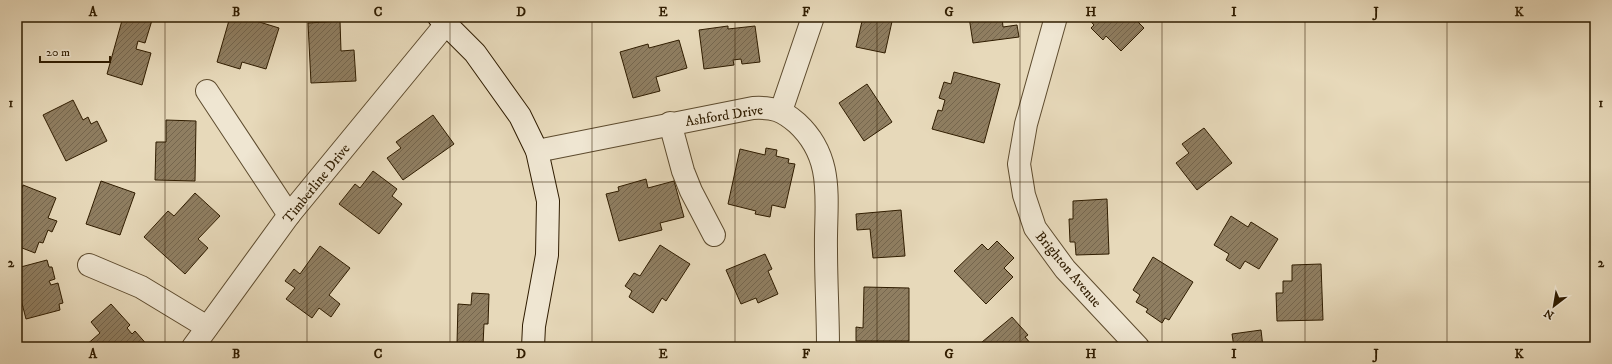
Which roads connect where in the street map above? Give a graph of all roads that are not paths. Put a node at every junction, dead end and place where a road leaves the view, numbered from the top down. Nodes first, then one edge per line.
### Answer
1 (813, 17) edge
2 (1056, 17) edge
3 (442, 20) edge
4 (208, 91) dead end
5 (780, 111) junction
6 (670, 123) junction
7 (537, 151) junction
8 (289, 215) junction
9 (714, 235) dead end
10 (89, 265) dead end
11 (206, 327) junction
12 (193, 347) edge
13 (533, 347) edge
14 (828, 347) edge
15 (1138, 347) edge

1 - 5 street
2 - 15 street, Brighton Avenue
3 - 7 street, Timberline Drive
3 - 8 street, Timberline Drive
4 - 8 street
5 - 6 street, Ashford Drive
5 - 14 street, Ashford Drive
6 - 7 street, Ashford Drive
6 - 9 street
7 - 13 street, Timberline Drive
8 - 11 street, Timberline Drive
10 - 11 street
11 - 12 street, Timberline Drive

